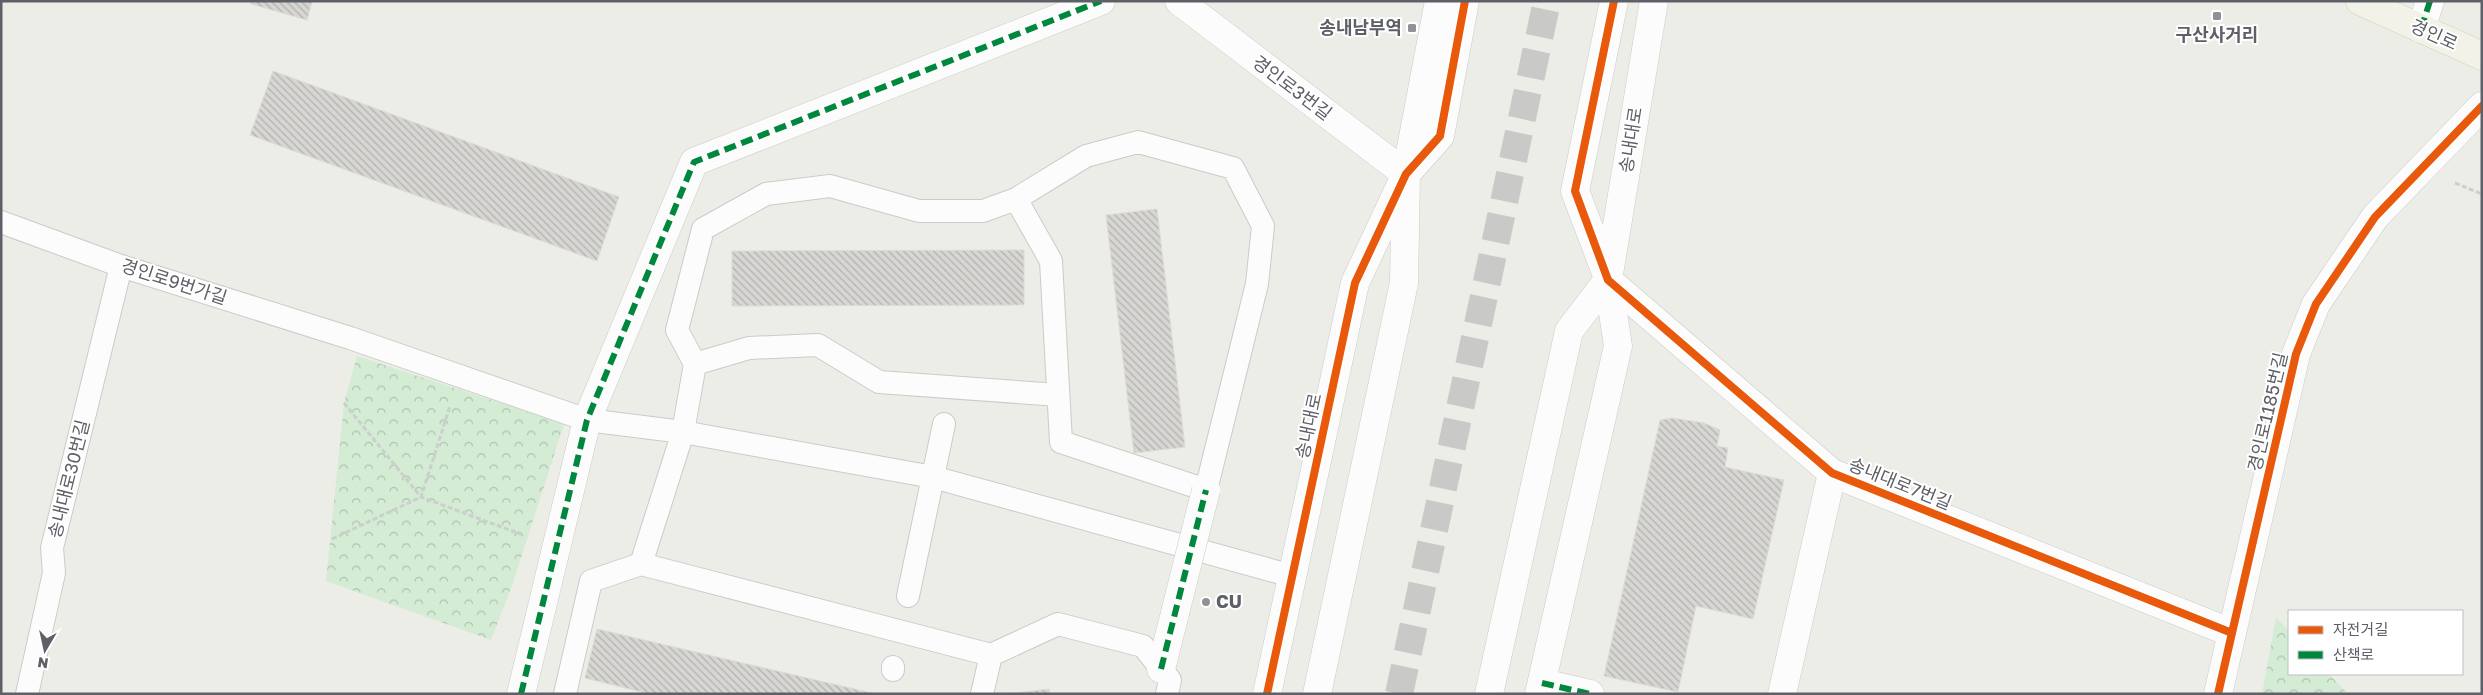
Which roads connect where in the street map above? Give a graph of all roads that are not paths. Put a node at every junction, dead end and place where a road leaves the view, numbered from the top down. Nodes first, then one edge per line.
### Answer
1 (1101, 1) edge
2 (1179, 1) edge
3 (1439, 1) edge
4 (1465, 1) edge
5 (1614, 1) edge
6 (1654, 1) edge
7 (2360, 1) edge
8 (2430, 1) edge
9 (2421, 29) junction
10 (2482, 56) edge
11 (2482, 106) edge
12 (1406, 174) junction
13 (1016, 199) junction
14 (1, 222) edge
15 (121, 266) junction
16 (1608, 280) junction
17 (695, 364) junction
18 (1058, 395) junction
19 (587, 420) junction
20 (944, 424) dead end
21 (683, 432) junction
22 (1832, 473) junction
23 (933, 477) junction
24 (1206, 490) junction
25 (641, 564) junction
26 (1292, 576) junction
27 (908, 596) dead end
28 (2232, 632) junction
29 (991, 655) junction
30 (1164, 681) edge
31 (1540, 688) edge
32 (27, 694) edge
33 (521, 694) edge
34 (565, 694) edge
35 (982, 694) edge
36 (1267, 694) edge
37 (1317, 694) edge
38 (1489, 694) edge
39 (1590, 694) edge
40 (1782, 694) edge
41 (2218, 694) edge

1 - 19 street
2 - 12 street, 경인로3번길
3 - 12 street, 송내대로
4 - 12 street
5 - 16 street
6 - 16 street, 송내대로
7 - 9 main road, 경인로
8 - 9 street
9 - 10 main road, 경인로
11 - 28 street, 경인로1185번길
12 - 26 street, 송내대로
12 - 37 street, 송내대로
13 - 17 lane
13 - 18 lane
13 - 24 lane
14 - 15 lane, 경인로9번가길
15 - 19 lane, 경인로9번가길
15 - 32 lane, 송내대로30번길
16 - 22 street, 송내대로7번길
16 - 31 street, 송내대로
16 - 38 street, 송내대로
17 - 18 lane
17 - 21 lane
18 - 24 lane
19 - 21 lane, 경인로9번가길
19 - 33 street
20 - 23 lane
21 - 23 lane, 경인로9번가길
21 - 25 lane
22 - 28 street, 송내대로7번길
22 - 40 street
23 - 26 lane, 경인로9번가길
23 - 27 lane
24 - 30 street, bridge
25 - 29 lane
25 - 34 lane
26 - 36 street, 송내대로
28 - 41 street, 경인로1185번길
29 - 30 lane
29 - 35 lane
31 - 39 street

